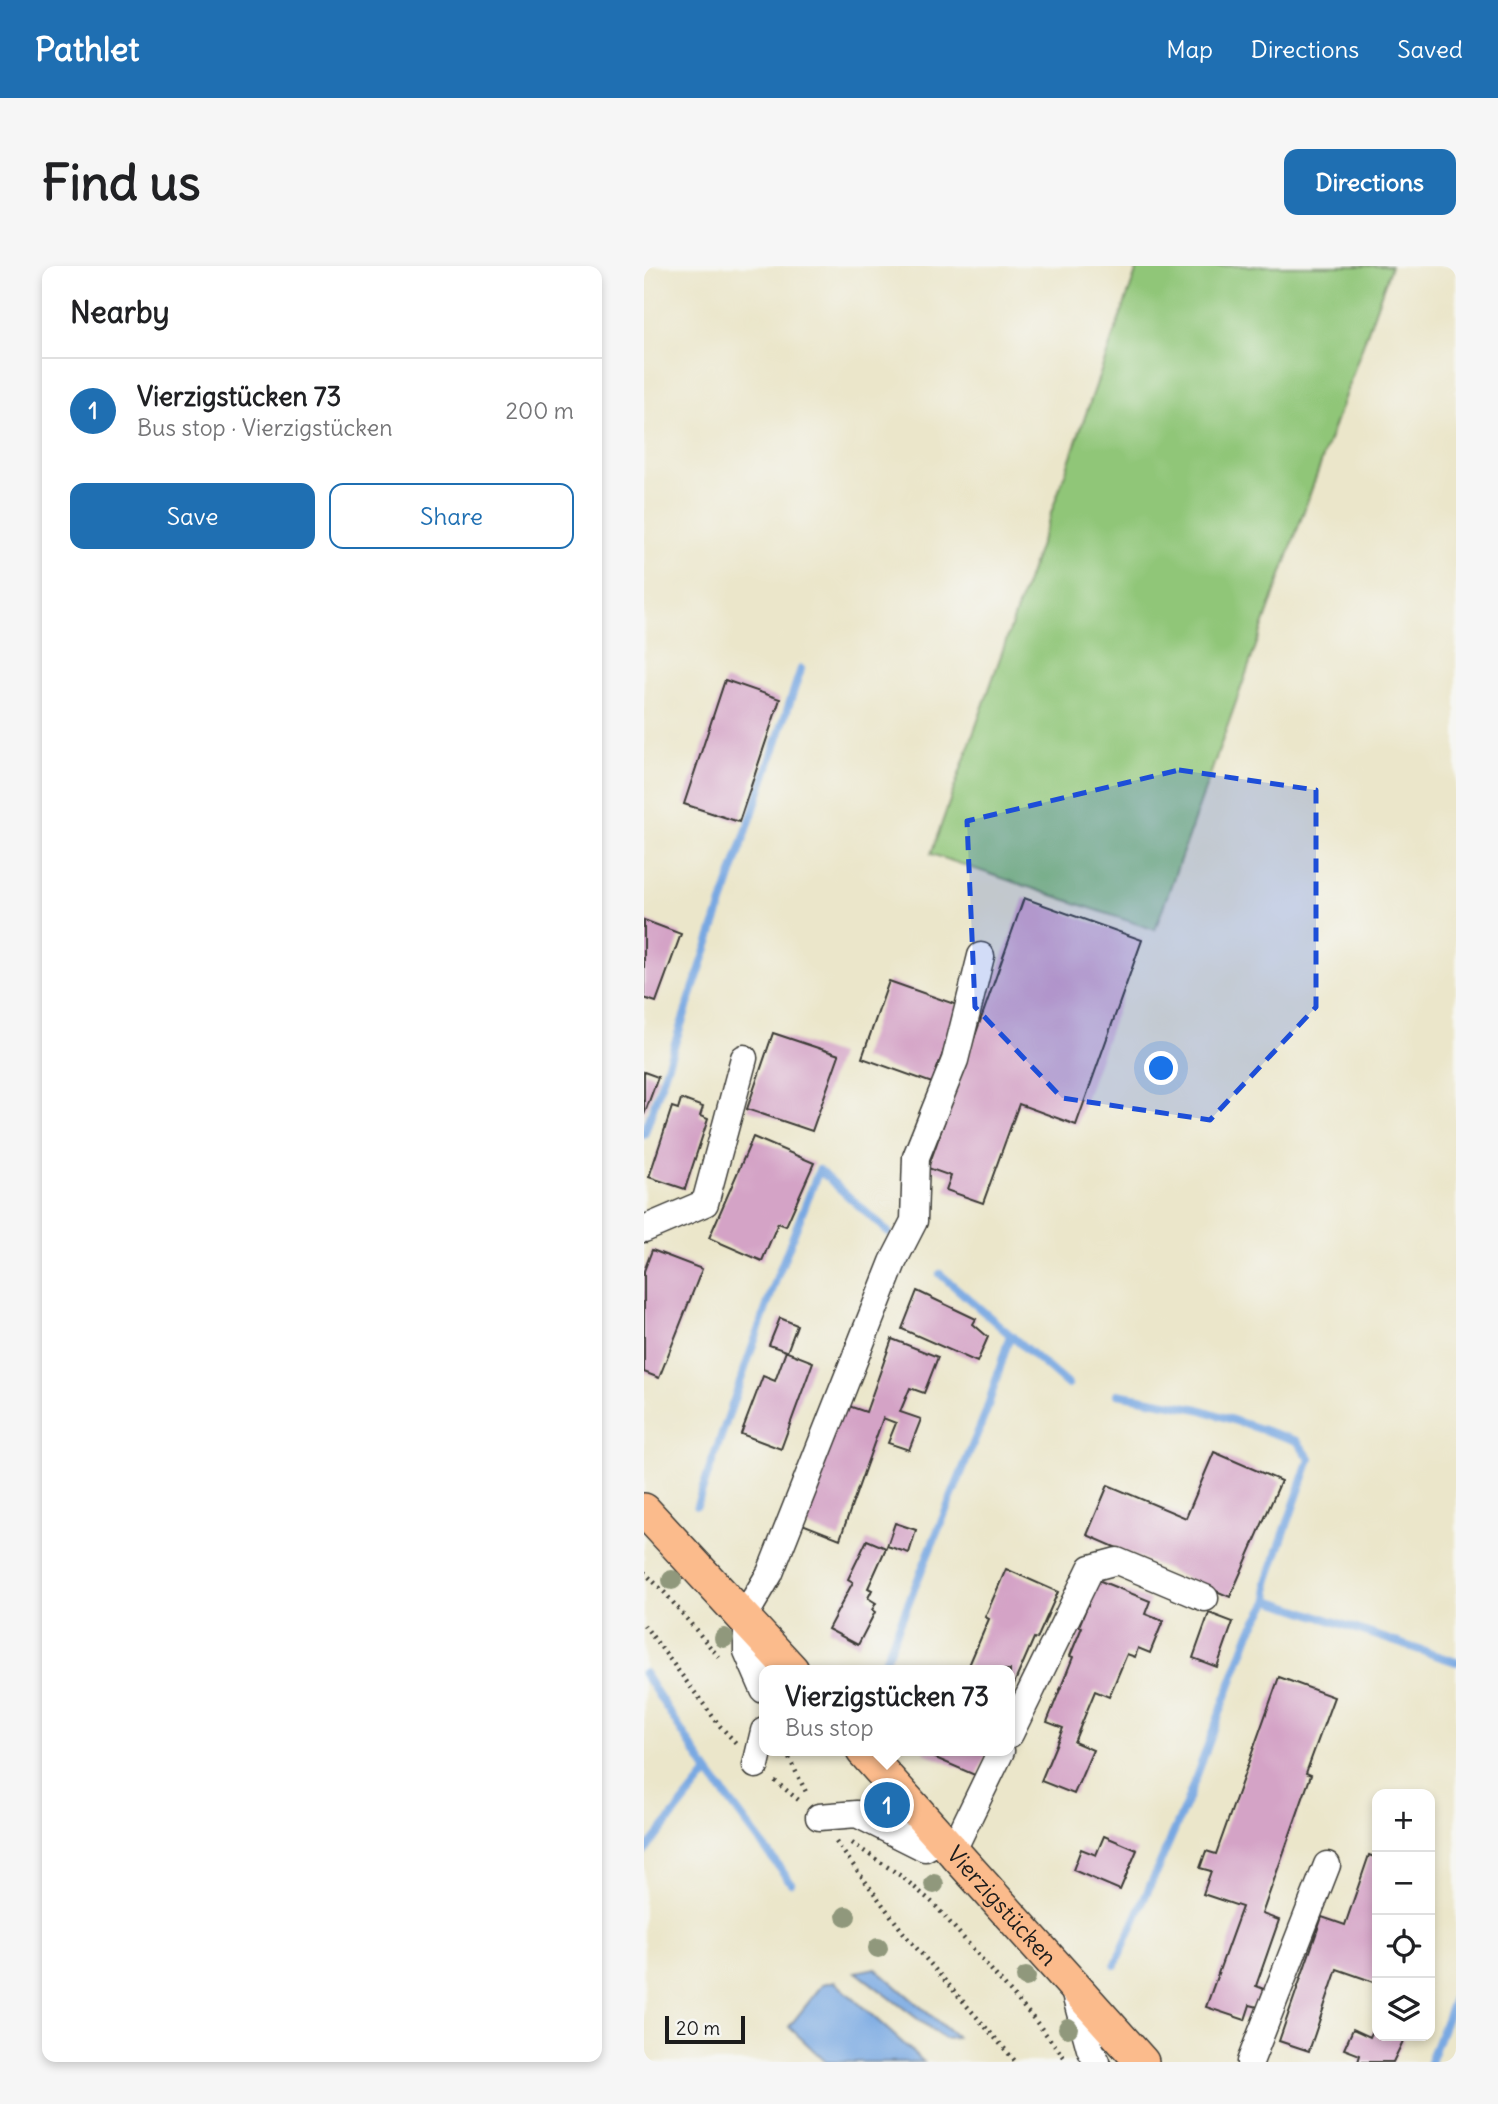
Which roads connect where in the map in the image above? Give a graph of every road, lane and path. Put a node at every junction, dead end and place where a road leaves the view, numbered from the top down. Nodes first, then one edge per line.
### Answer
1 (981, 956) dead end
2 (744, 1058) dead end
3 (644, 1229) edge
4 (644, 1510) edge
5 (644, 1572) edge
6 (1205, 1598) dead end
7 (746, 1618) junction
8 (644, 1625) edge
9 (723, 1662) dead end
10 (788, 1665) edge
11 (759, 1677) edge
12 (1015, 1724) edge
13 (759, 1754) edge
14 (788, 1756) edge
15 (867, 1756) edge
16 (999, 1756) edge
17 (756, 1766) joint
18 (819, 1817) junction
19 (947, 1845) junction
20 (842, 1850) dead end
21 (1327, 1865) dead end
22 (1072, 1987) junction
23 (1016, 2062) edge
24 (1068, 2062) edge
25 (1097, 2062) edge
26 (1142, 2062) edge
27 (1250, 2062) edge

1 - 7 lane
2 - 3 lane
4 - 7 main road
5 - 9 path
6 - 12 lane
7 - 10 main road
7 - 11 lane
8 - 17 path
13 - 17 lane
14 - 18 path
15 - 19 main road, Vierzigstücken
16 - 19 lane
18 - 19 lane
18 - 24 path
19 - 22 main road, Vierzigstücken
20 - 23 path
21 - 27 lane
22 - 25 lane
22 - 26 main road, Vierzigstücken

